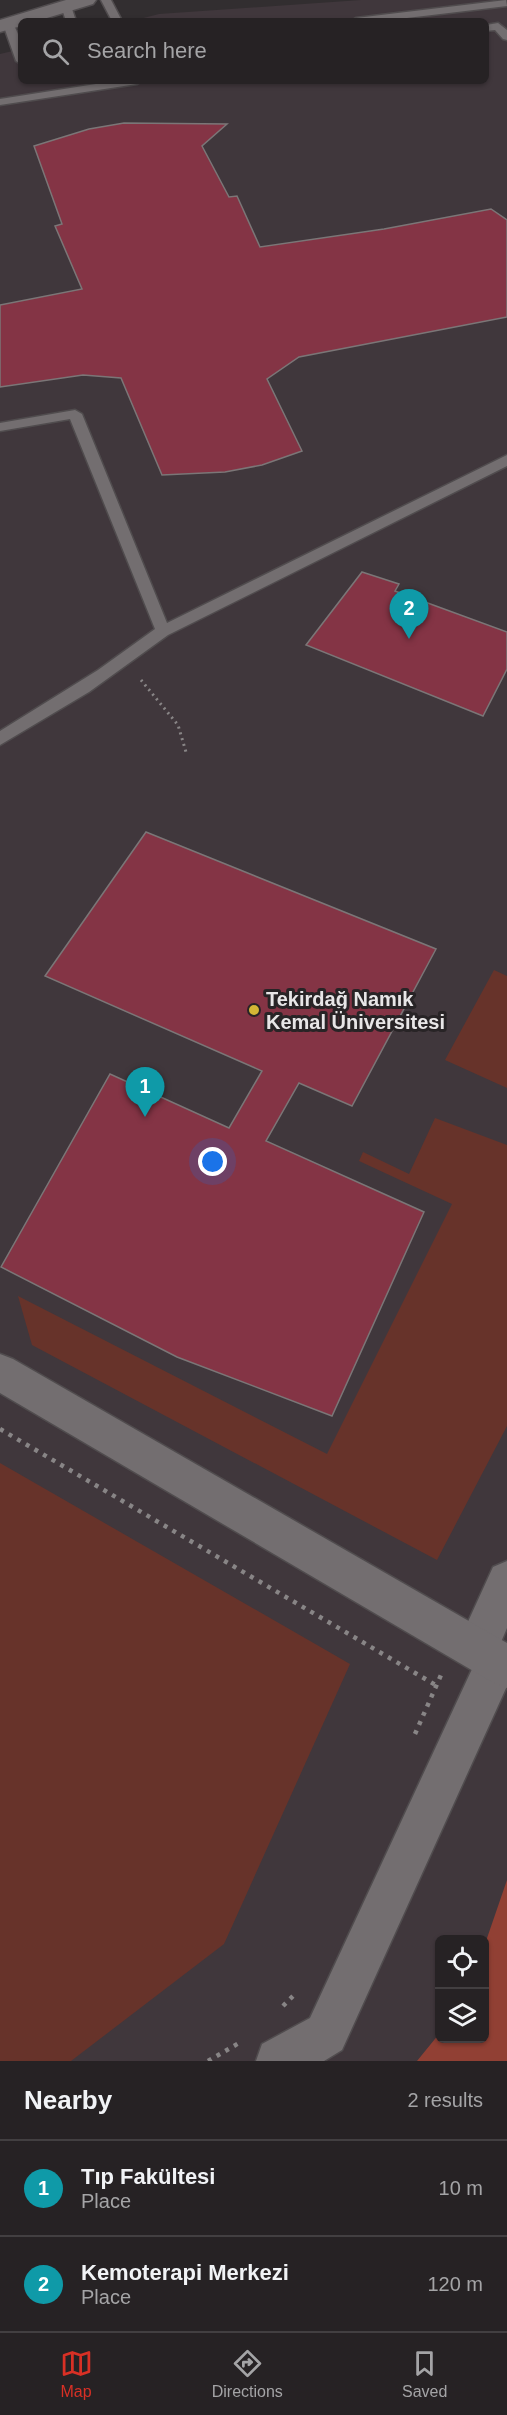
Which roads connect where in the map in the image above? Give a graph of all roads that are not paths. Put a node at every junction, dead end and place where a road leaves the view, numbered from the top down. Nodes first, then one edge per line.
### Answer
1 (86, 0) edge
2 (106, 0) edge
3 (507, 3) edge
4 (69, 14) edge
5 (45, 18) edge
6 (115, 18) edge
7 (381, 18) edge
8 (4, 25) edge
9 (489, 28) edge
10 (507, 37) edge
11 (18, 55) edge
12 (96, 84) edge
13 (0, 102) edge
14 (0, 427) edge
15 (507, 460) edge
16 (163, 631) junction
17 (0, 739) edge
18 (0, 1372) edge
19 (507, 1581) edge
20 (485, 1653) edge
21 (262, 2051) edge

1 - 4 street
2 - 6 lane
3 - 7 lane
4 - 5 street
8 - 11 lane
9 - 10 lane
12 - 13 lane
14 - 16 lane
15 - 16 lane
16 - 17 lane
18 - 20 street
19 - 20 street
20 - 21 street

